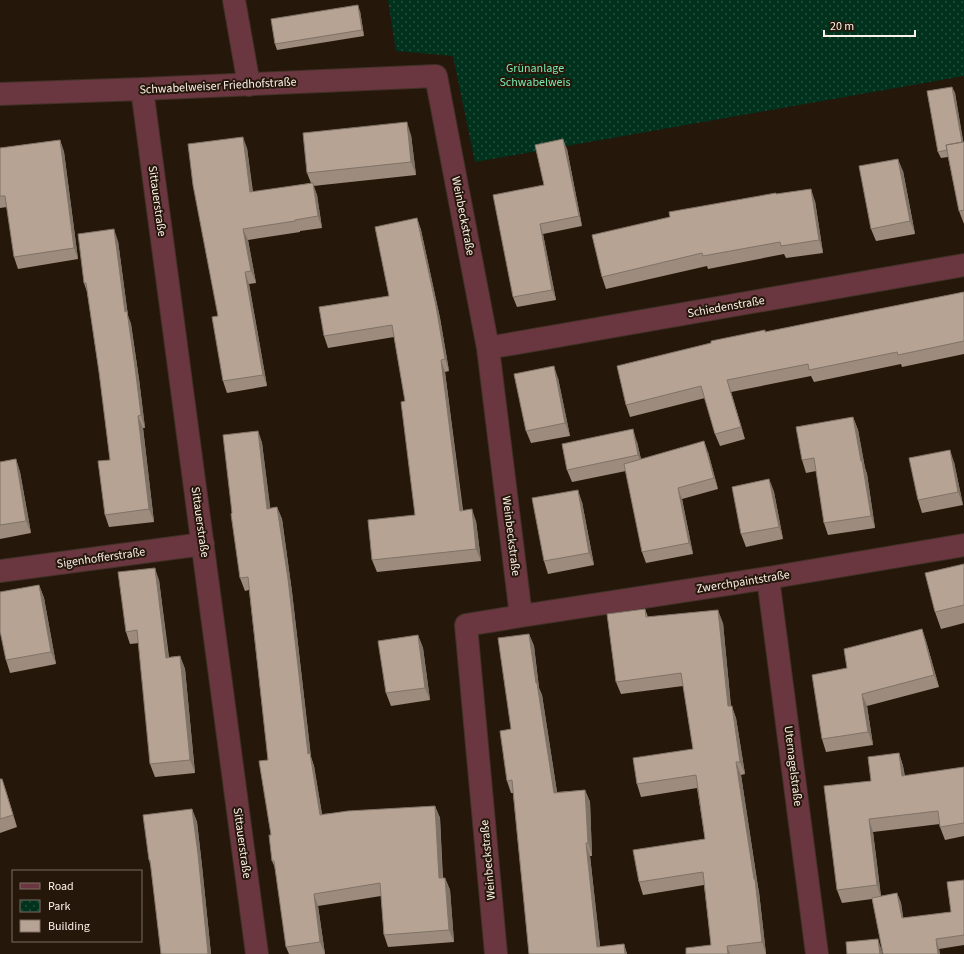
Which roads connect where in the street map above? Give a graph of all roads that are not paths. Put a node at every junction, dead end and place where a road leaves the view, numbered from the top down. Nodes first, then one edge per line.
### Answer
1 (234, 0) edge
2 (436, 76) joint
3 (249, 85) junction
4 (142, 90) junction
5 (0, 94) edge
6 (964, 265) edge
7 (488, 348) junction
8 (203, 544) junction
9 (964, 545) edge
10 (0, 571) edge
11 (768, 578) junction
12 (521, 616) junction
13 (257, 954) edge
14 (496, 954) edge
15 (818, 954) edge

1 - 3 street
2 - 3 street, Schwabelweiser Friedhofstraße
2 - 7 street, Weinbeckstraße
3 - 4 street, Schwabelweiser Friedhofstraße
4 - 5 street, Schwabelweiser Friedhofstraße
4 - 8 street, Sittauerstraße
6 - 7 street, Schiedenstraße
7 - 12 street, Weinbeckstraße
8 - 10 street, Sigenhofferstraße
8 - 13 street, Sittauerstraße
9 - 11 street, Zwerchpaintstraße
11 - 12 street, Zwerchpaintstraße
11 - 15 street, Uternagelstraße
12 - 14 street, Weinbeckstraße

